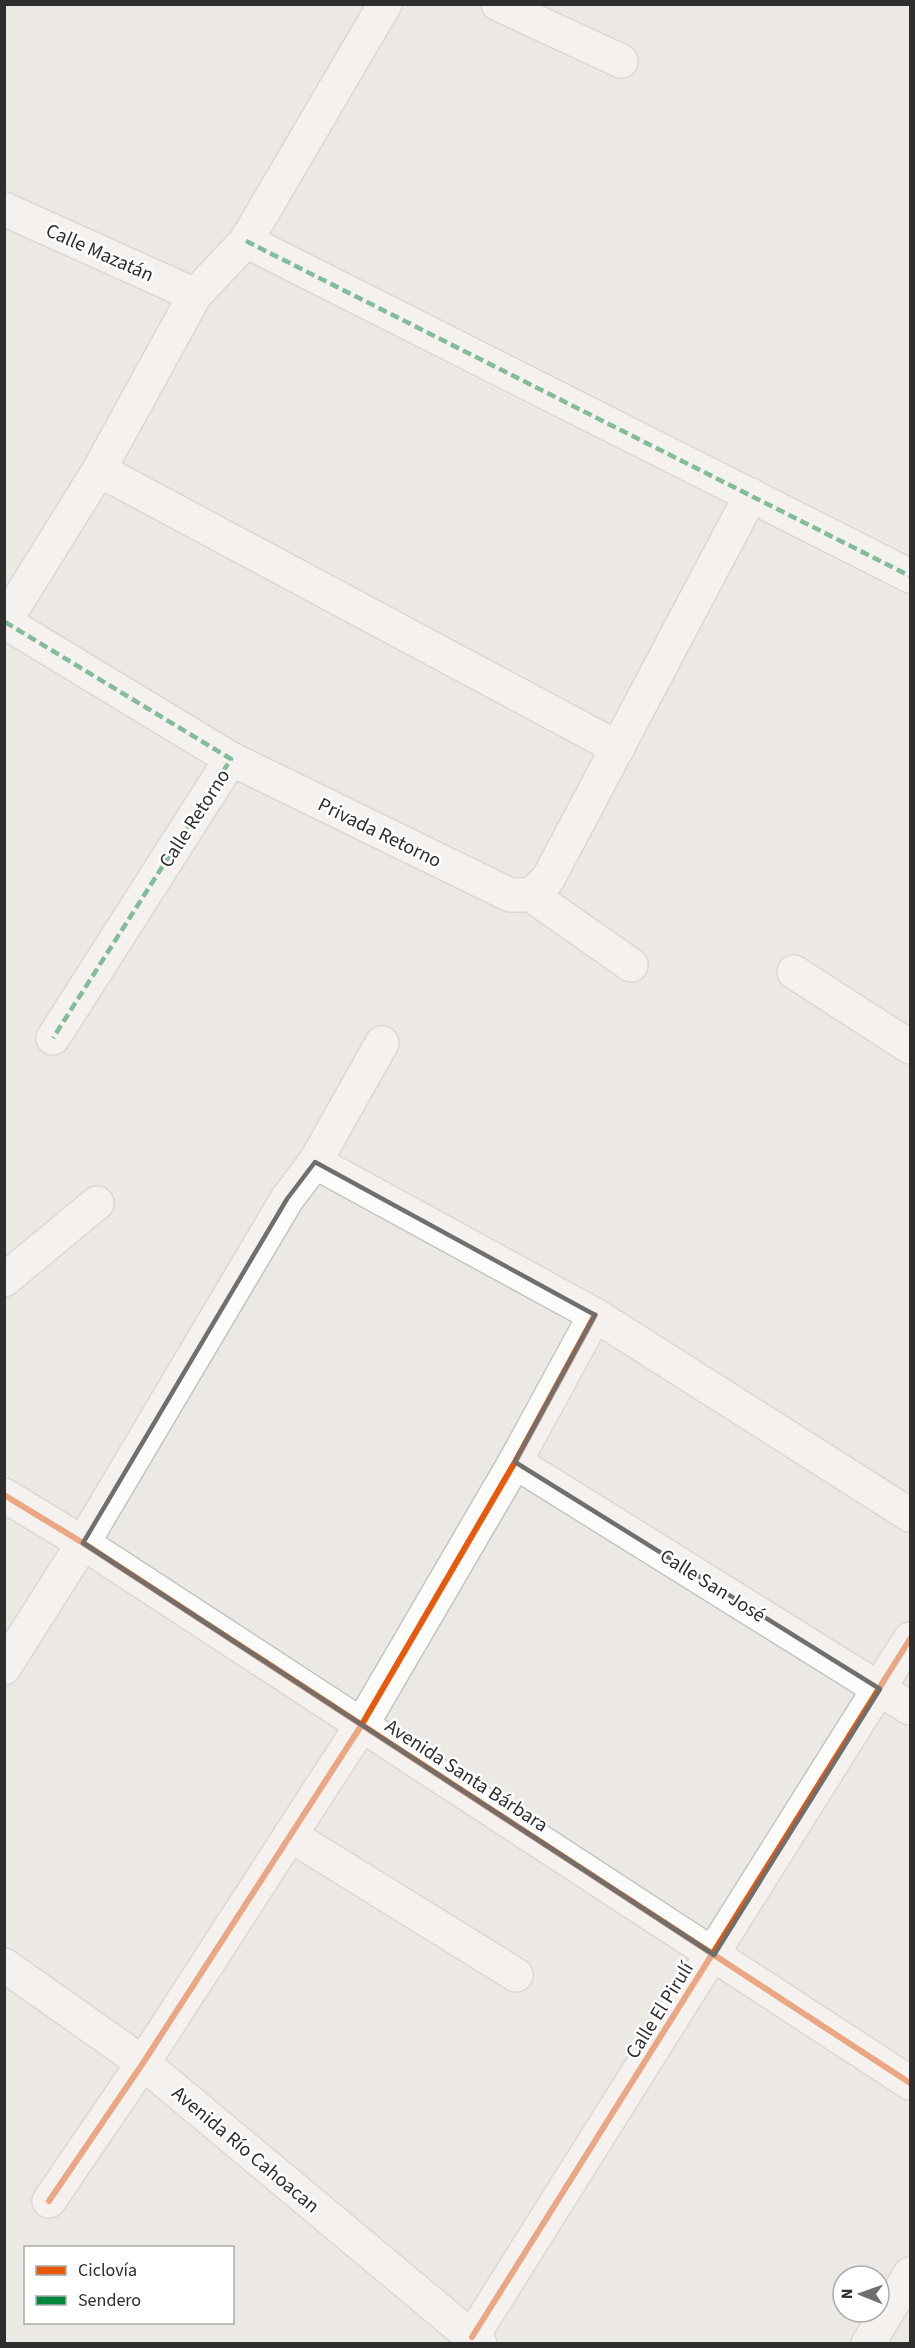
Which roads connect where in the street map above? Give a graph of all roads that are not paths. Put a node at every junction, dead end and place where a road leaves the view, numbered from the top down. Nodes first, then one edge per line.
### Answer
1 (385, 4) edge
2 (498, 4) edge
3 (621, 61) dead end
4 (4, 209) edge
5 (246, 241) junction
6 (195, 295) junction
7 (99, 470) junction
8 (751, 495) junction
9 (910, 576) edge
10 (5, 623) edge
11 (618, 747) junction
12 (231, 759) junction
13 (531, 896) junction
14 (631, 965) dead end
15 (794, 972) dead end
16 (53, 1038) dead end
17 (382, 1043) dead end
18 (910, 1047) edge
19 (315, 1162) junction
20 (97, 1203) dead end
21 (4, 1280) edge
22 (595, 1315) junction
23 (515, 1462) junction
24 (4, 1495) edge
25 (910, 1515) edge
26 (83, 1543) junction
27 (910, 1639) edge
28 (4, 1668) edge
29 (880, 1689) junction
30 (910, 1708) edge
31 (361, 1726) junction
32 (290, 1835) junction
33 (714, 1955) junction
34 (5, 1965) edge
35 (516, 1975) dead end
36 (143, 2063) junction
37 (910, 2083) edge
38 (49, 2201) dead end
39 (909, 2281) edge
40 (476, 2340) edge
41 (868, 2343) edge

1 - 5 street
2 - 3 street
4 - 6 street, Calle Mazatán
5 - 6 street
5 - 8 street
6 - 7 street
7 - 10 street
7 - 11 street
8 - 9 street
8 - 11 street
10 - 12 street, Calle Retorno
11 - 13 street
12 - 13 street, Privada Retorno
12 - 16 street, Calle Retorno
13 - 14 street
15 - 18 street
17 - 19 street
19 - 22 street
19 - 26 street
20 - 21 street
22 - 23 street
22 - 25 street
23 - 29 street, Calle San José
23 - 31 street
24 - 26 street, Avenida Santa Bárbara
26 - 28 street
26 - 31 street, Avenida Santa Bárbara
27 - 29 street, Calle El Pirulí
29 - 30 street, Calle San José
29 - 33 street, Calle El Pirulí
31 - 32 street
31 - 33 street, Avenida Santa Bárbara
32 - 35 street
32 - 36 street
33 - 37 street, Avenida Santa Bárbara
33 - 40 street, Calle El Pirulí
34 - 36 street, Avenida Río Cahoacan
36 - 38 street
36 - 40 street, Avenida Río Cahoacan
39 - 41 street

